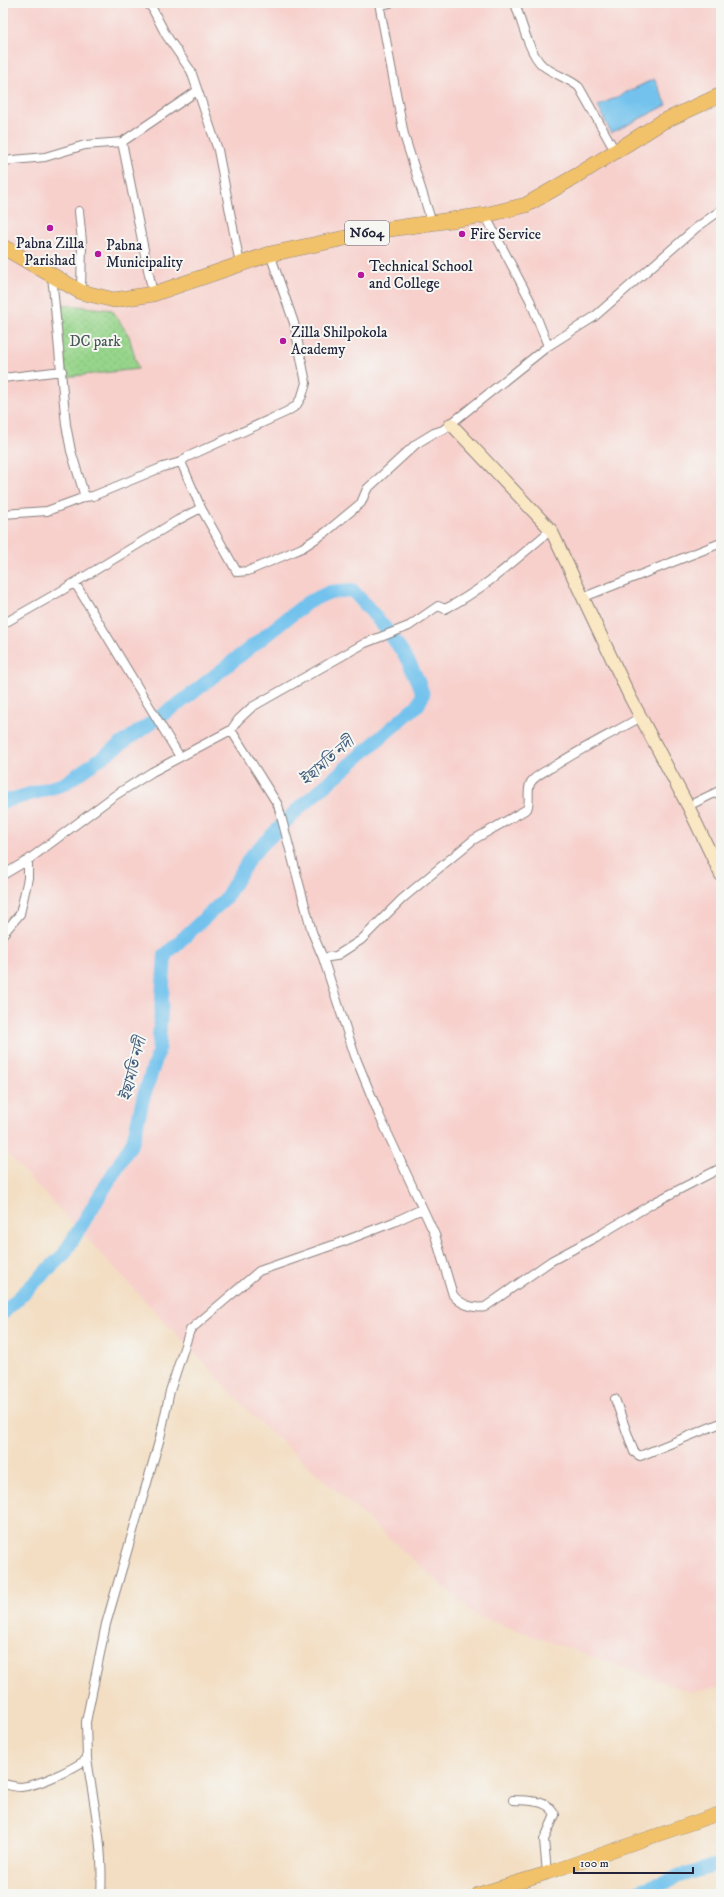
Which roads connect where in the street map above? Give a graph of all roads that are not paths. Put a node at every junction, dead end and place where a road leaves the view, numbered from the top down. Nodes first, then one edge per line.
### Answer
1 (147, 3) edge
2 (390, 3) edge
3 (515, 3) edge
4 (379, 4) edge
5 (197, 91) junction
6 (721, 95) edge
7 (122, 142) junction
8 (615, 151) junction
9 (3, 161) edge
10 (721, 210) edge
11 (79, 211) dead end
12 (485, 215) junction
13 (432, 223) junction
14 (3, 246) edge
15 (270, 254) junction
16 (240, 264) junction
17 (52, 275) junction
18 (81, 292) junction
19 (153, 294) junction
20 (548, 346) junction
21 (62, 371) junction
22 (3, 378) edge
23 (451, 424) junction
24 (181, 462) junction
25 (85, 497) junction
26 (201, 508) junction
27 (3, 514) edge
28 (551, 530) junction
29 (721, 543) edge
30 (75, 583) junction
31 (584, 597) junction
32 (3, 624) edge
33 (641, 717) junction
34 (231, 730) junction
35 (180, 757) junction
36 (721, 790) edge
37 (688, 806) junction
38 (28, 860) junction
39 (3, 875) edge
40 (721, 875) edge
41 (3, 934) edge
42 (323, 958) junction
43 (721, 1168) edge
44 (422, 1209) junction
45 (615, 1400) dead end
46 (721, 1423) edge
47 (87, 1759) junction
48 (3, 1784) edge
49 (513, 1800) dead end
50 (721, 1813) edge
51 (547, 1873) junction
52 (101, 1894) edge
53 (478, 1894) edge

1 - 5 street
2 - 4 street
3 - 8 street
4 - 13 street
5 - 7 street
5 - 16 street
6 - 8 highway, N604
7 - 9 street
7 - 19 street
8 - 12 highway, N604
10 - 20 street
11 - 18 street
12 - 13 highway, N604
12 - 20 street
13 - 15 highway, N604
14 - 17 highway, N604
15 - 16 highway, N604
15 - 24 street
16 - 19 highway, N604
17 - 18 highway, N604
17 - 21 street
18 - 19 highway, N604
20 - 23 street
21 - 22 street
21 - 25 street
23 - 26 street
23 - 28 street
24 - 25 street
24 - 26 street
25 - 27 street
26 - 30 street
28 - 31 street
28 - 34 street
29 - 31 street
30 - 32 street
30 - 35 street
31 - 33 street
33 - 37 street
33 - 42 street
34 - 35 street
34 - 42 street
35 - 38 street
36 - 37 street
37 - 40 street
38 - 39 street
38 - 41 street
42 - 44 street
43 - 44 street
44 - 47 street
45 - 46 street
47 - 48 street
47 - 52 street
49 - 51 street
50 - 51 main road
51 - 53 main road

